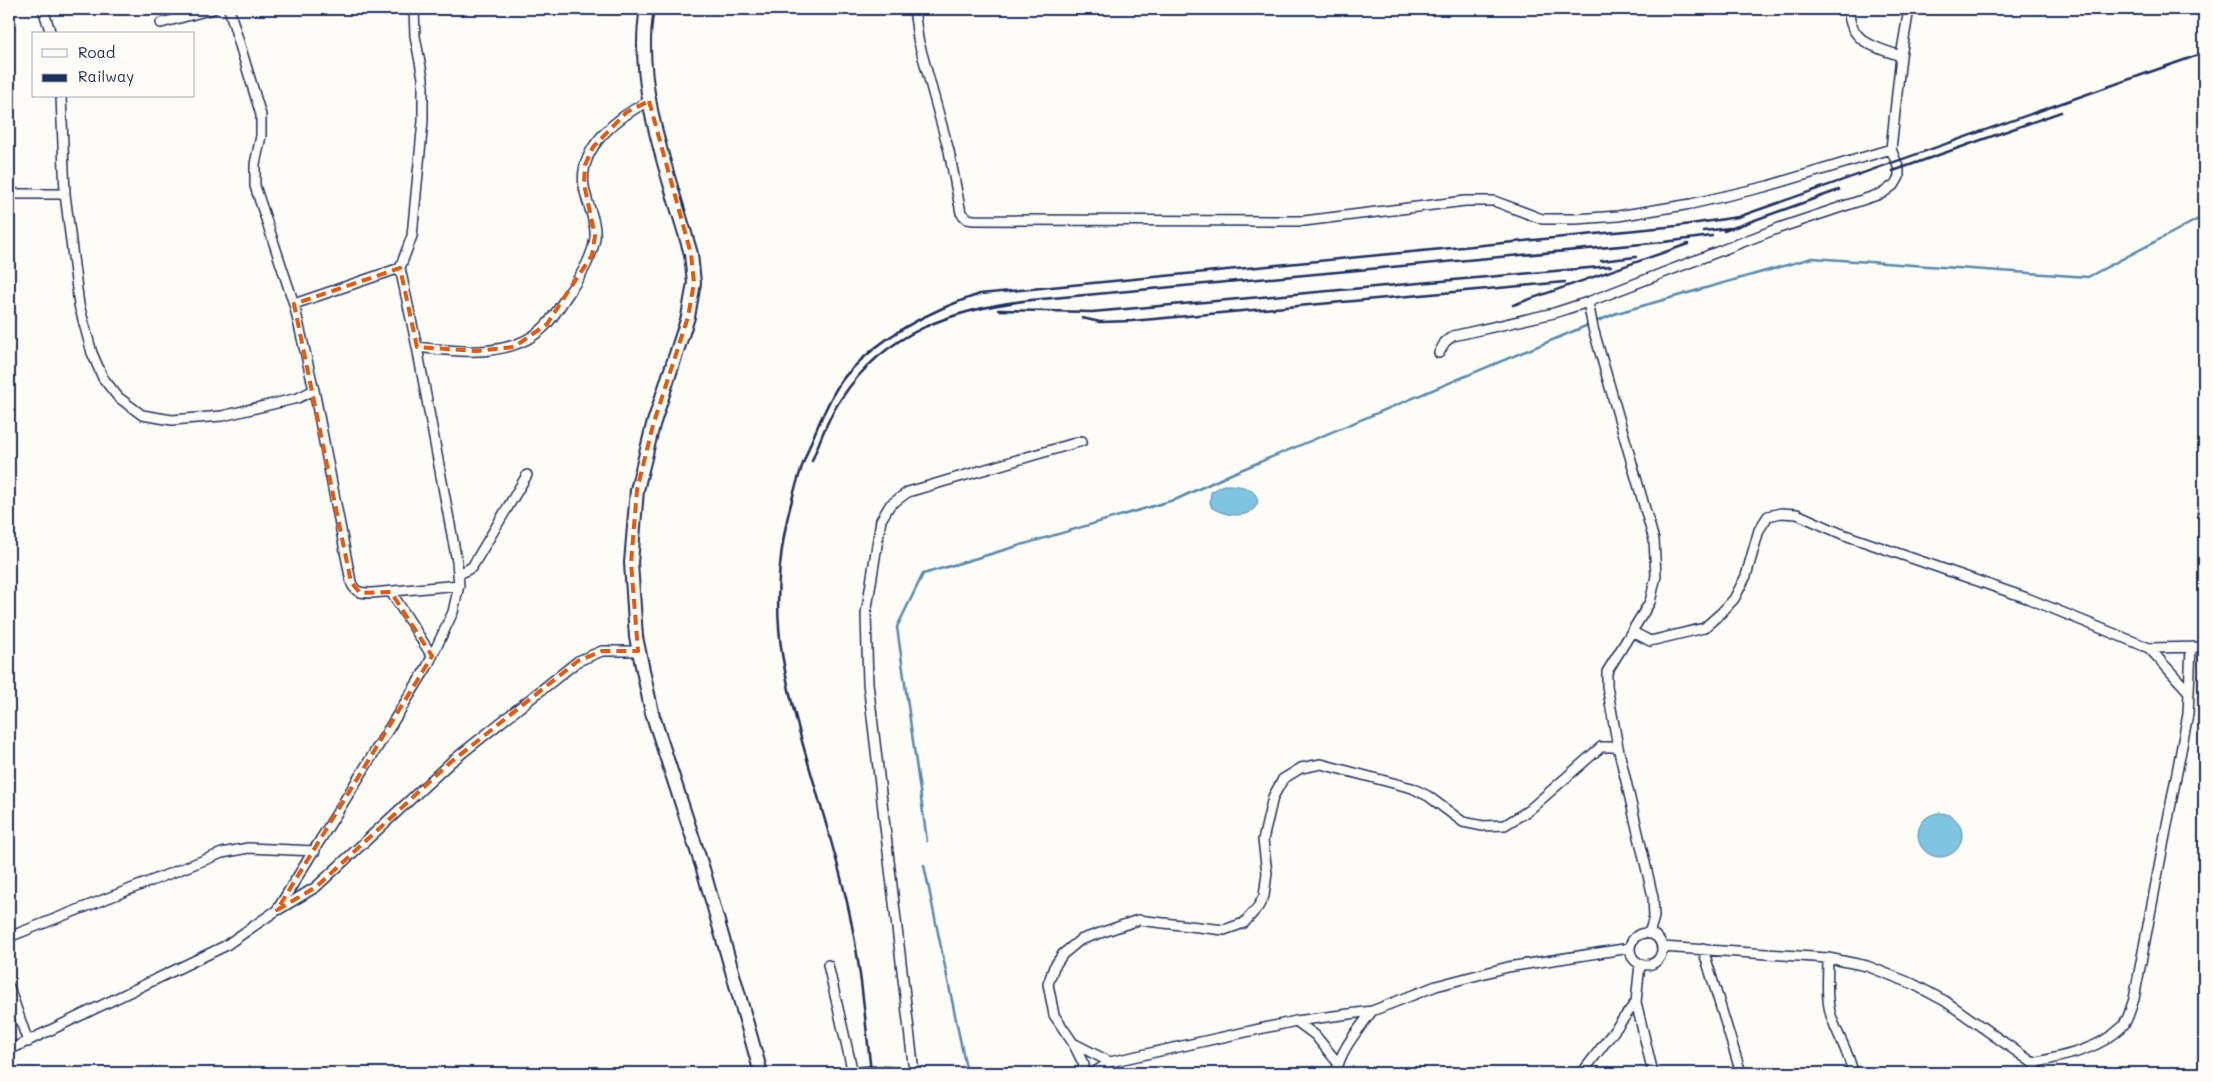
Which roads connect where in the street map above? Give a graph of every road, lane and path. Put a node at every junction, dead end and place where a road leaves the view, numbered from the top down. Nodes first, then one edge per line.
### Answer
1 (43, 9) edge
2 (213, 9) edge
3 (229, 9) edge
4 (414, 9) edge
5 (647, 9) edge
6 (914, 9) edge
7 (1849, 9) edge
8 (1909, 9) edge
9 (161, 23) dead end
10 (50, 32) edge
11 (1901, 56) junction
12 (61, 98) edge
13 (649, 100) junction
14 (1892, 149) junction
15 (9, 194) edge
16 (65, 194) junction
17 (400, 268) junction
18 (1588, 302) junction
19 (294, 304) junction
20 (417, 347) junction
21 (1439, 353) dead end
22 (314, 390) junction
23 (1082, 441) dead end
24 (527, 475) dead end
25 (458, 575) junction
26 (459, 585) junction
27 (392, 592) junction
28 (1633, 632) junction
29 (2204, 646) edge
30 (2149, 648) junction
31 (2191, 648) junction
32 (638, 651) junction
33 (432, 656) junction
34 (2188, 691) junction
35 (1618, 747) junction
36 (314, 851) junction
37 (277, 910) junction
38 (1649, 934) junction
39 (9, 938) edge
40 (1662, 947) junction
41 (1630, 948) junction
42 (1703, 949) junction
43 (1828, 958) junction
44 (1640, 964) junction
45 (828, 965) dead end
46 (9, 987) edge
47 (1636, 1002) junction
48 (1372, 1011) junction
49 (1296, 1021) junction
50 (28, 1042) junction
51 (1073, 1043) junction
52 (9, 1050) edge
53 (1110, 1062) junction
54 (1338, 1063) junction
55 (2033, 1063) junction
56 (914, 1072) edge
57 (761, 1073) edge
58 (852, 1073) edge
59 (1081, 1073) edge
60 (1093, 1073) edge
61 (1336, 1073) edge
62 (1582, 1073) edge
63 (1653, 1073) edge
64 (1742, 1073) edge
65 (1853, 1073) edge
66 (2038, 1073) edge

1 - 10 street
2 - 9 street
3 - 19 street
4 - 17 street
5 - 13 street
6 - 14 street
7 - 11 street
8 - 11 street
11 - 14 street
12 - 16 street
13 - 20 street
13 - 32 street
14 - 18 street
15 - 16 street
16 - 22 street
17 - 19 street
17 - 20 street
18 - 21 street
18 - 28 street
19 - 22 street
20 - 25 street
22 - 27 street
23 - 56 street
24 - 25 street
25 - 26 street
26 - 27 street
26 - 33 street
27 - 33 street
28 - 30 street
28 - 35 street
29 - 31 street
30 - 31 street
30 - 34 street
31 - 34 street
32 - 37 street
32 - 57 street
33 - 36 street
34 - 55 street
35 - 38 street
35 - 51 street
36 - 37 street
36 - 39 street
37 - 50 street
38 - 40 street
38 - 41 street
40 - 42 street
40 - 44 street
41 - 44 street
41 - 48 street
42 - 43 street
42 - 64 street
43 - 55 street
43 - 65 street
44 - 47 street
45 - 58 street
46 - 50 street
47 - 62 street
47 - 63 street
48 - 49 street
48 - 54 street
49 - 53 street
49 - 54 street
50 - 52 street
51 - 53 street
51 - 59 street
53 - 60 street
54 - 61 street
55 - 66 street
56 - 58 street

